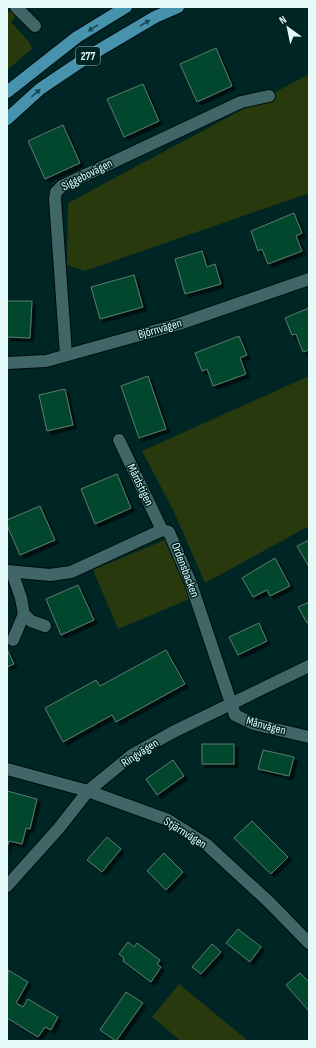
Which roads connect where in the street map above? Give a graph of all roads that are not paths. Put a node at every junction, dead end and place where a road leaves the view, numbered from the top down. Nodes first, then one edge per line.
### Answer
1 (16, 7) edge
2 (126, 7) edge
3 (178, 7) edge
4 (35, 26) dead end
5 (7, 92) edge
6 (269, 96) dead end
7 (7, 119) edge
8 (309, 279) edge
9 (66, 355) junction
10 (7, 363) edge
11 (119, 440) dead end
12 (162, 530) junction
13 (9, 572) edge
14 (24, 614) junction
15 (45, 626) dead end
16 (13, 640) dead end
17 (309, 666) edge
18 (231, 704) junction
19 (309, 737) edge
20 (7, 769) edge
21 (88, 791) junction
22 (7, 886) edge
23 (309, 943) edge

1 - 4 street
2 -> 5 main road, 277
7 -> 3 main road, 277
6 - 9 street, Siggebovägen
8 - 9 street, Björnvägen
9 - 10 street, Björnvägen
11 - 12 street, Mårdstigen
12 - 13 street, Ordensbacken
12 - 18 street, Ordensbacken
13 - 14 street
14 - 15 street
14 - 16 street
17 - 18 street, Ringvägen
18 - 19 street, Månvägen
18 - 21 street, Ringvägen
20 - 21 street, Stjärnvägen
21 - 22 street, Ringvägen
21 - 23 street, Stjärnvägen

